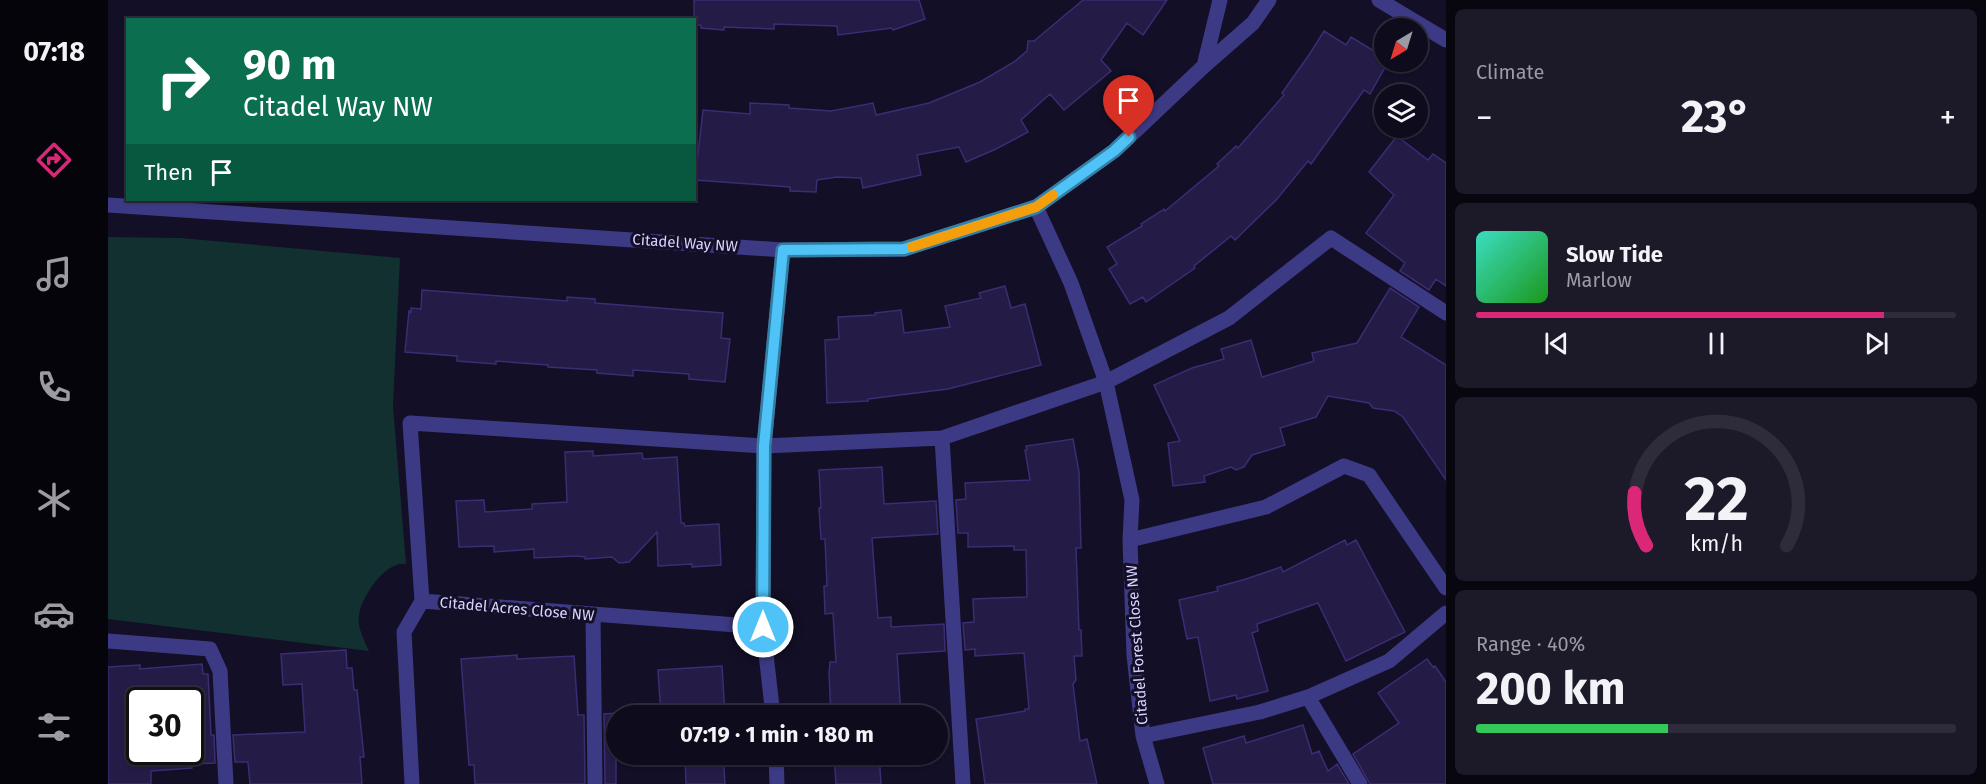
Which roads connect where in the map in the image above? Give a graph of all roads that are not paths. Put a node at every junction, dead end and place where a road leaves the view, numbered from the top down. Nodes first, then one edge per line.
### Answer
1 (1220, 0) edge
2 (1269, 0) edge
3 (1379, 0) edge
4 (1446, 40) edge
5 (1204, 66) junction
6 (108, 205) edge
7 (1036, 207) junction
8 (783, 250) junction
9 (1446, 313) edge
10 (1106, 382) junction
11 (942, 438) junction
12 (764, 446) junction
13 (1130, 540) junction
14 (1446, 588) edge
15 (422, 601) junction
16 (1446, 613) edge
17 (593, 615) junction
18 (763, 627) junction
19 (108, 641) edge
20 (1308, 697) junction
21 (772, 705) edge
22 (1143, 736) junction
23 (776, 765) edge
24 (226, 784) edge
25 (412, 784) edge
26 (595, 784) edge
27 (777, 784) edge
28 (963, 784) edge
29 (1157, 784) edge
30 (1360, 784) edge

1 - 5 street
2 - 5 street, Citadel Way NW
3 - 4 street
5 - 7 street, Citadel Way NW
6 - 8 street, Citadel Way NW
7 - 8 street, Citadel Way NW
7 - 10 street, Citadel Forest Close NW
8 - 12 street
9 - 10 street
10 - 11 street
10 - 13 street, Citadel Forest Close NW
11 - 12 street
11 - 28 street
12 - 15 street
12 - 18 street
13 - 14 street
13 - 22 street, Citadel Forest Close NW
15 - 17 street, Citadel Acres Close NW
15 - 25 street, Citadel Acres Close NW
16 - 20 street
17 - 18 street, Citadel Acres Close NW
17 - 26 street
18 - 21 street
19 - 24 street
20 - 22 street
20 - 30 street
22 - 29 street, Citadel Forest Close NW
23 - 27 street

